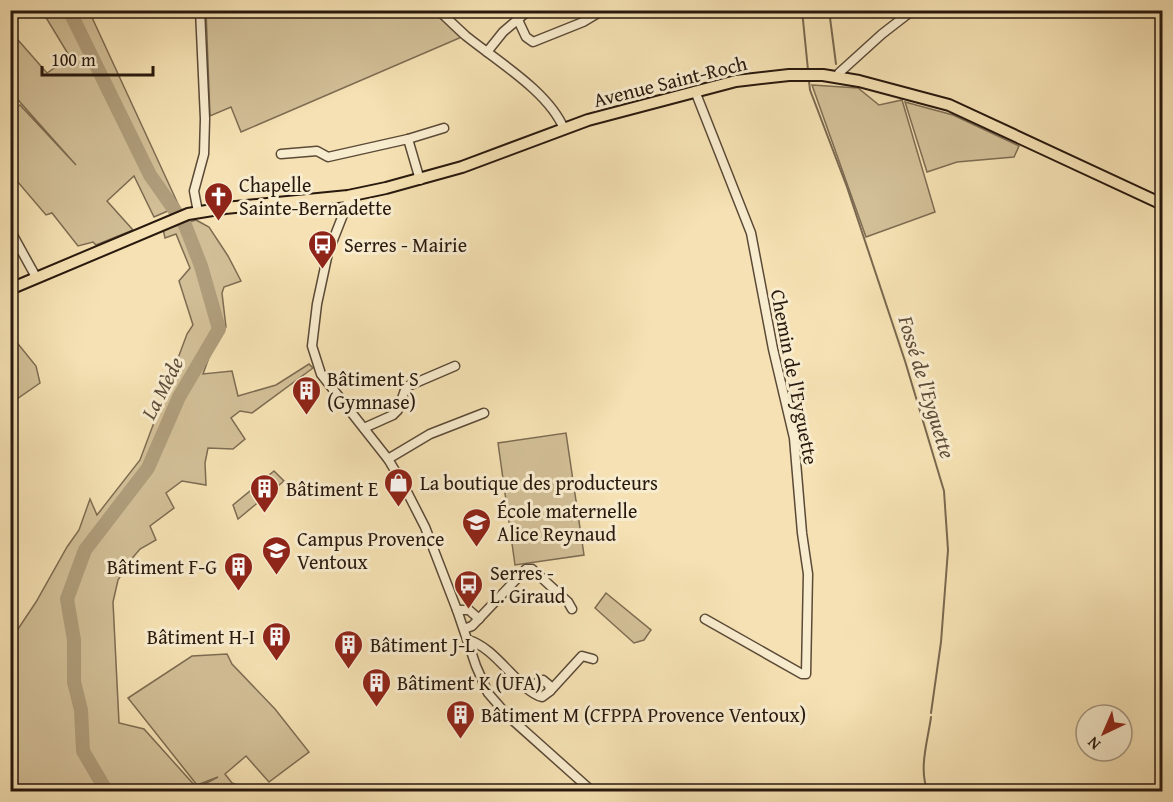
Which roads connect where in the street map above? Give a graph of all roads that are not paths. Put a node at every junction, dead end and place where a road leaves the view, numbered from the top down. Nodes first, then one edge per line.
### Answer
1 (200, 10) edge
2 (438, 10) edge
3 (529, 10) edge
4 (603, 10) edge
5 (913, 10) edge
6 (518, 20) junction
7 (487, 52) junction
8 (837, 77) junction
9 (695, 91) junction
10 (444, 128) dead end
11 (564, 129) junction
12 (408, 139) junction
13 (281, 154) dead end
14 (420, 180) junction
15 (348, 196) junction
16 (1162, 204) edge
17 (193, 213) junction
18 (10, 230) edge
19 (36, 278) junction
20 (10, 289) edge
21 (455, 366) dead end
22 (484, 413) dead end
23 (364, 428) junction
24 (388, 459) junction
25 (572, 609) dead end
26 (457, 610) junction
27 (479, 619) junction
28 (705, 619) dead end
29 (464, 630) junction
30 (468, 640) junction
31 (592, 659) dead end
32 (593, 792) edge

1 - 17 street
2 - 7 street
3 - 6 street
4 - 6 street
5 - 8 street
6 - 7 street
7 - 11 street
8 - 9 main road, Avenue Saint-Roch
8 - 16 main road, Avenue Saint-Roch
9 - 11 main road, Avenue Saint-Roch
9 - 28 street, Chemin de l'Eyguette
10 - 12 street
11 - 14 main road, Avenue Saint-Roch
12 - 13 street
12 - 14 street
14 - 15 main road, Avenue Saint-Roch
15 - 17 main road, Avenue Saint-Roch
15 - 23 street
17 - 19 main road, Avenue Saint-Roch
18 - 19 street
19 - 20 main road, Avenue Saint-Roch
21 - 23 street
22 - 24 street
23 - 24 street
24 - 26 street
25 - 27 street
26 - 27 street
26 - 29 street
27 - 29 street
29 - 30 street
30 - 31 street
30 - 32 street

